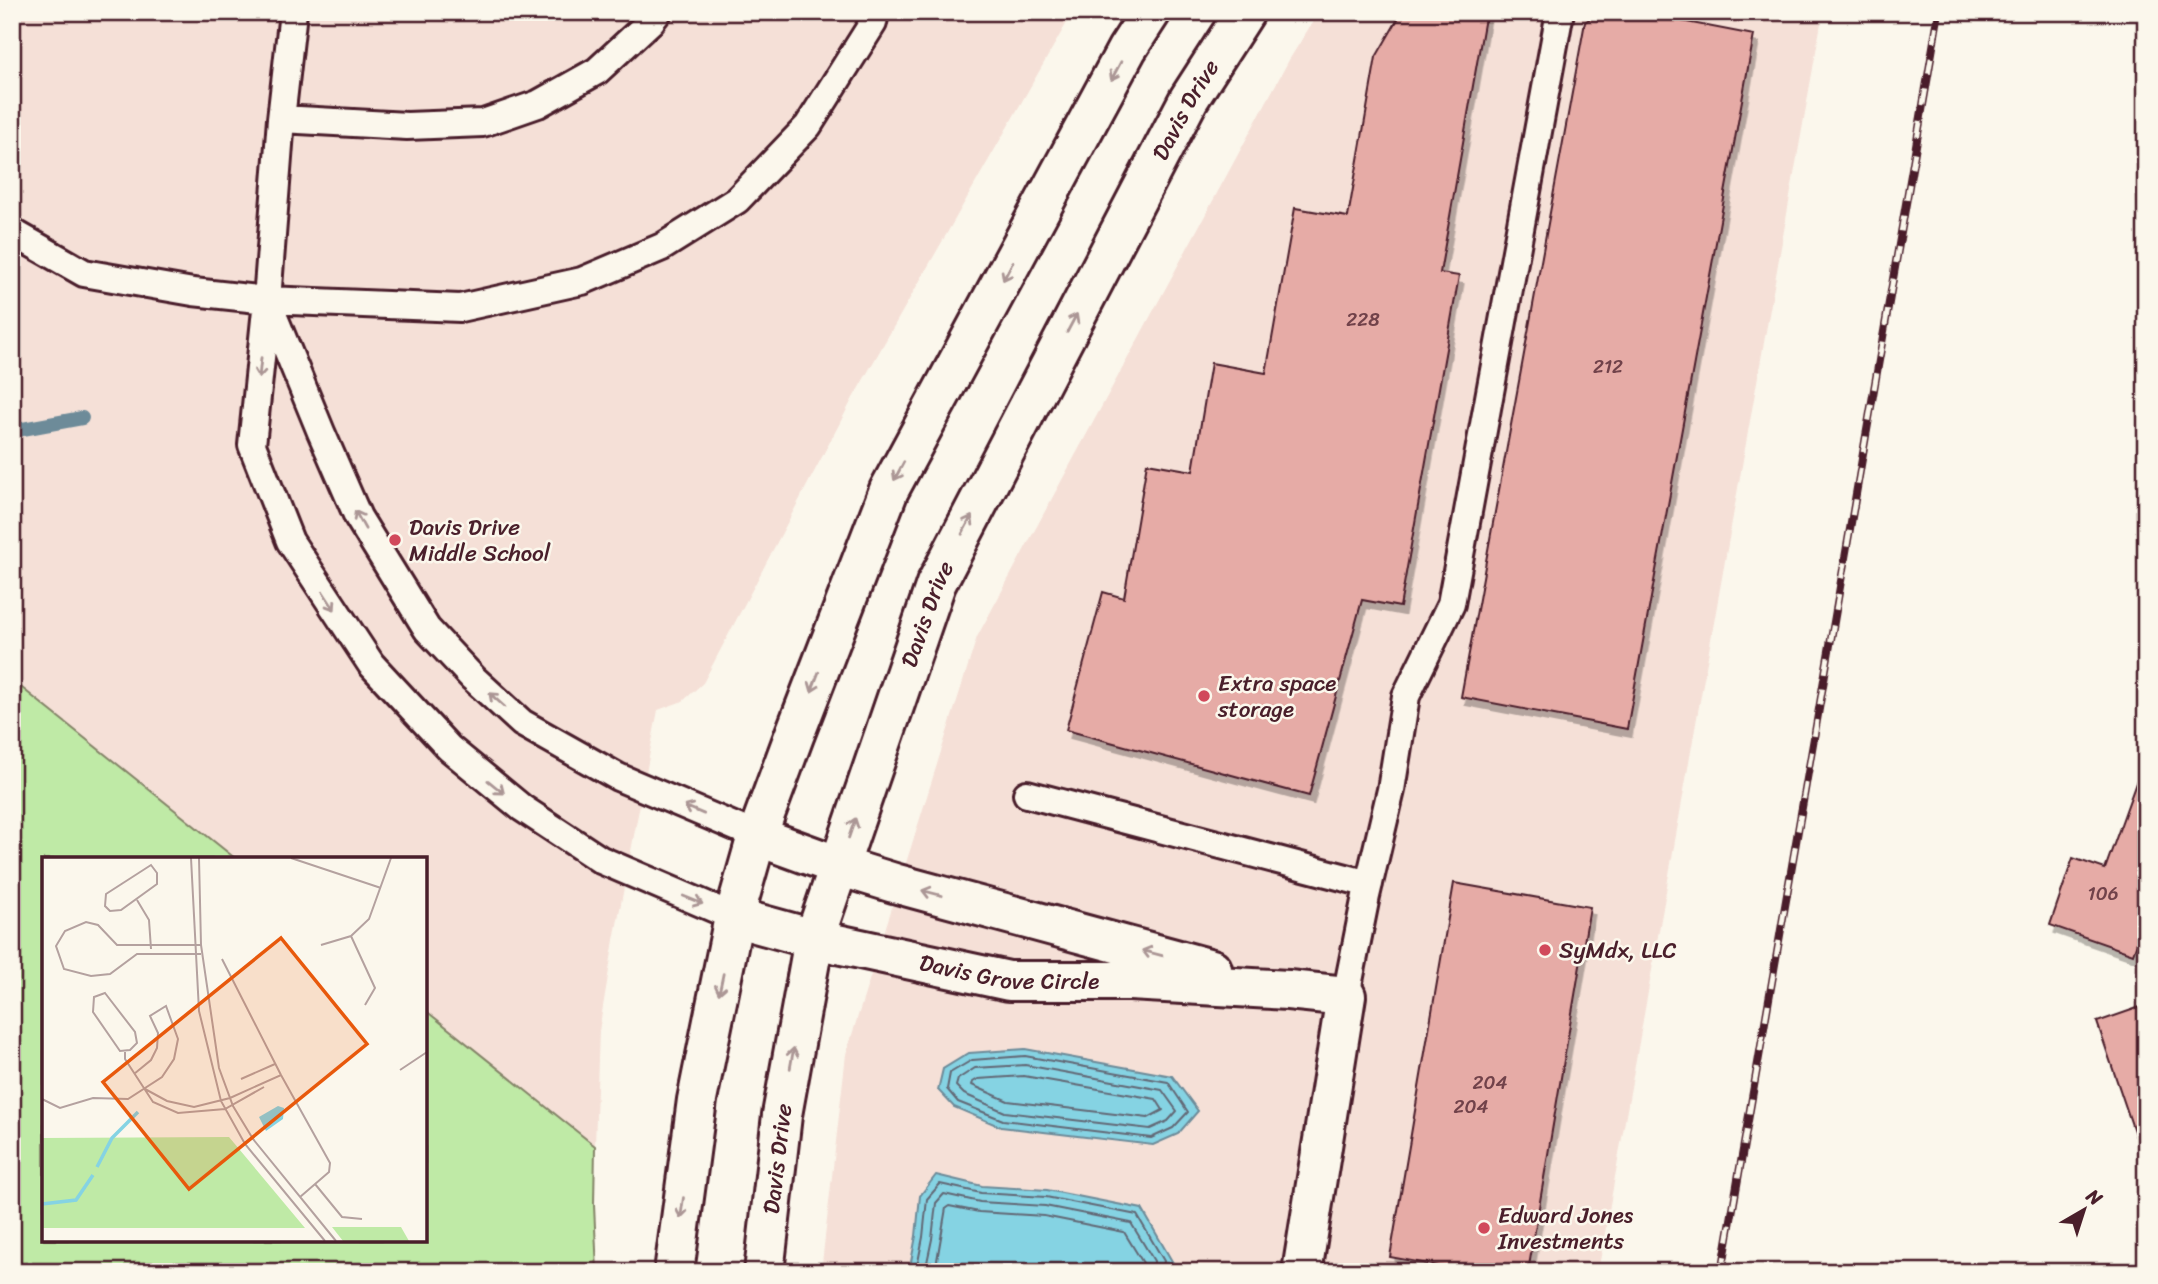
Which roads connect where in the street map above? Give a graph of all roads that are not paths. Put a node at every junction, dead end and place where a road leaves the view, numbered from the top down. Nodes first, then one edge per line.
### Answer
1 (293, 12) edge
2 (658, 12) edge
3 (875, 12) edge
4 (1151, 12) edge
5 (1245, 12) edge
6 (1560, 12) edge
7 (281, 119) junction
8 (12, 232) edge
9 (267, 300) junction
10 (1027, 794) dead end
11 (757, 836) junction
12 (839, 866) junction
13 (1369, 884) junction
14 (734, 917) junction
15 (814, 939) junction
16 (1288, 990) junction
17 (1346, 996) junction
18 (674, 1272) edge
19 (764, 1272) edge
20 (1302, 1272) edge

1 - 7 lane
2 - 7 lane
3 - 9 lane
4 -> 11 main road
12 -> 5 main road, Davis Drive
6 - 13 lane
7 - 9 lane
8 - 9 lane
11 -> 9 lane
9 -> 14 lane
10 - 13 lane
11 - 12 main road, Davis Grove Circle
11 - 14 main road
12 - 15 main road, Davis Drive
16 -> 12 main road, Davis Grove Circle
13 - 17 lane
14 - 15 main road, Davis Grove Circle
14 -> 18 main road
15 - 16 main road, Davis Grove Circle
19 -> 15 main road, Davis Drive
16 - 17 main road, Davis Grove Circle
17 - 20 main road

